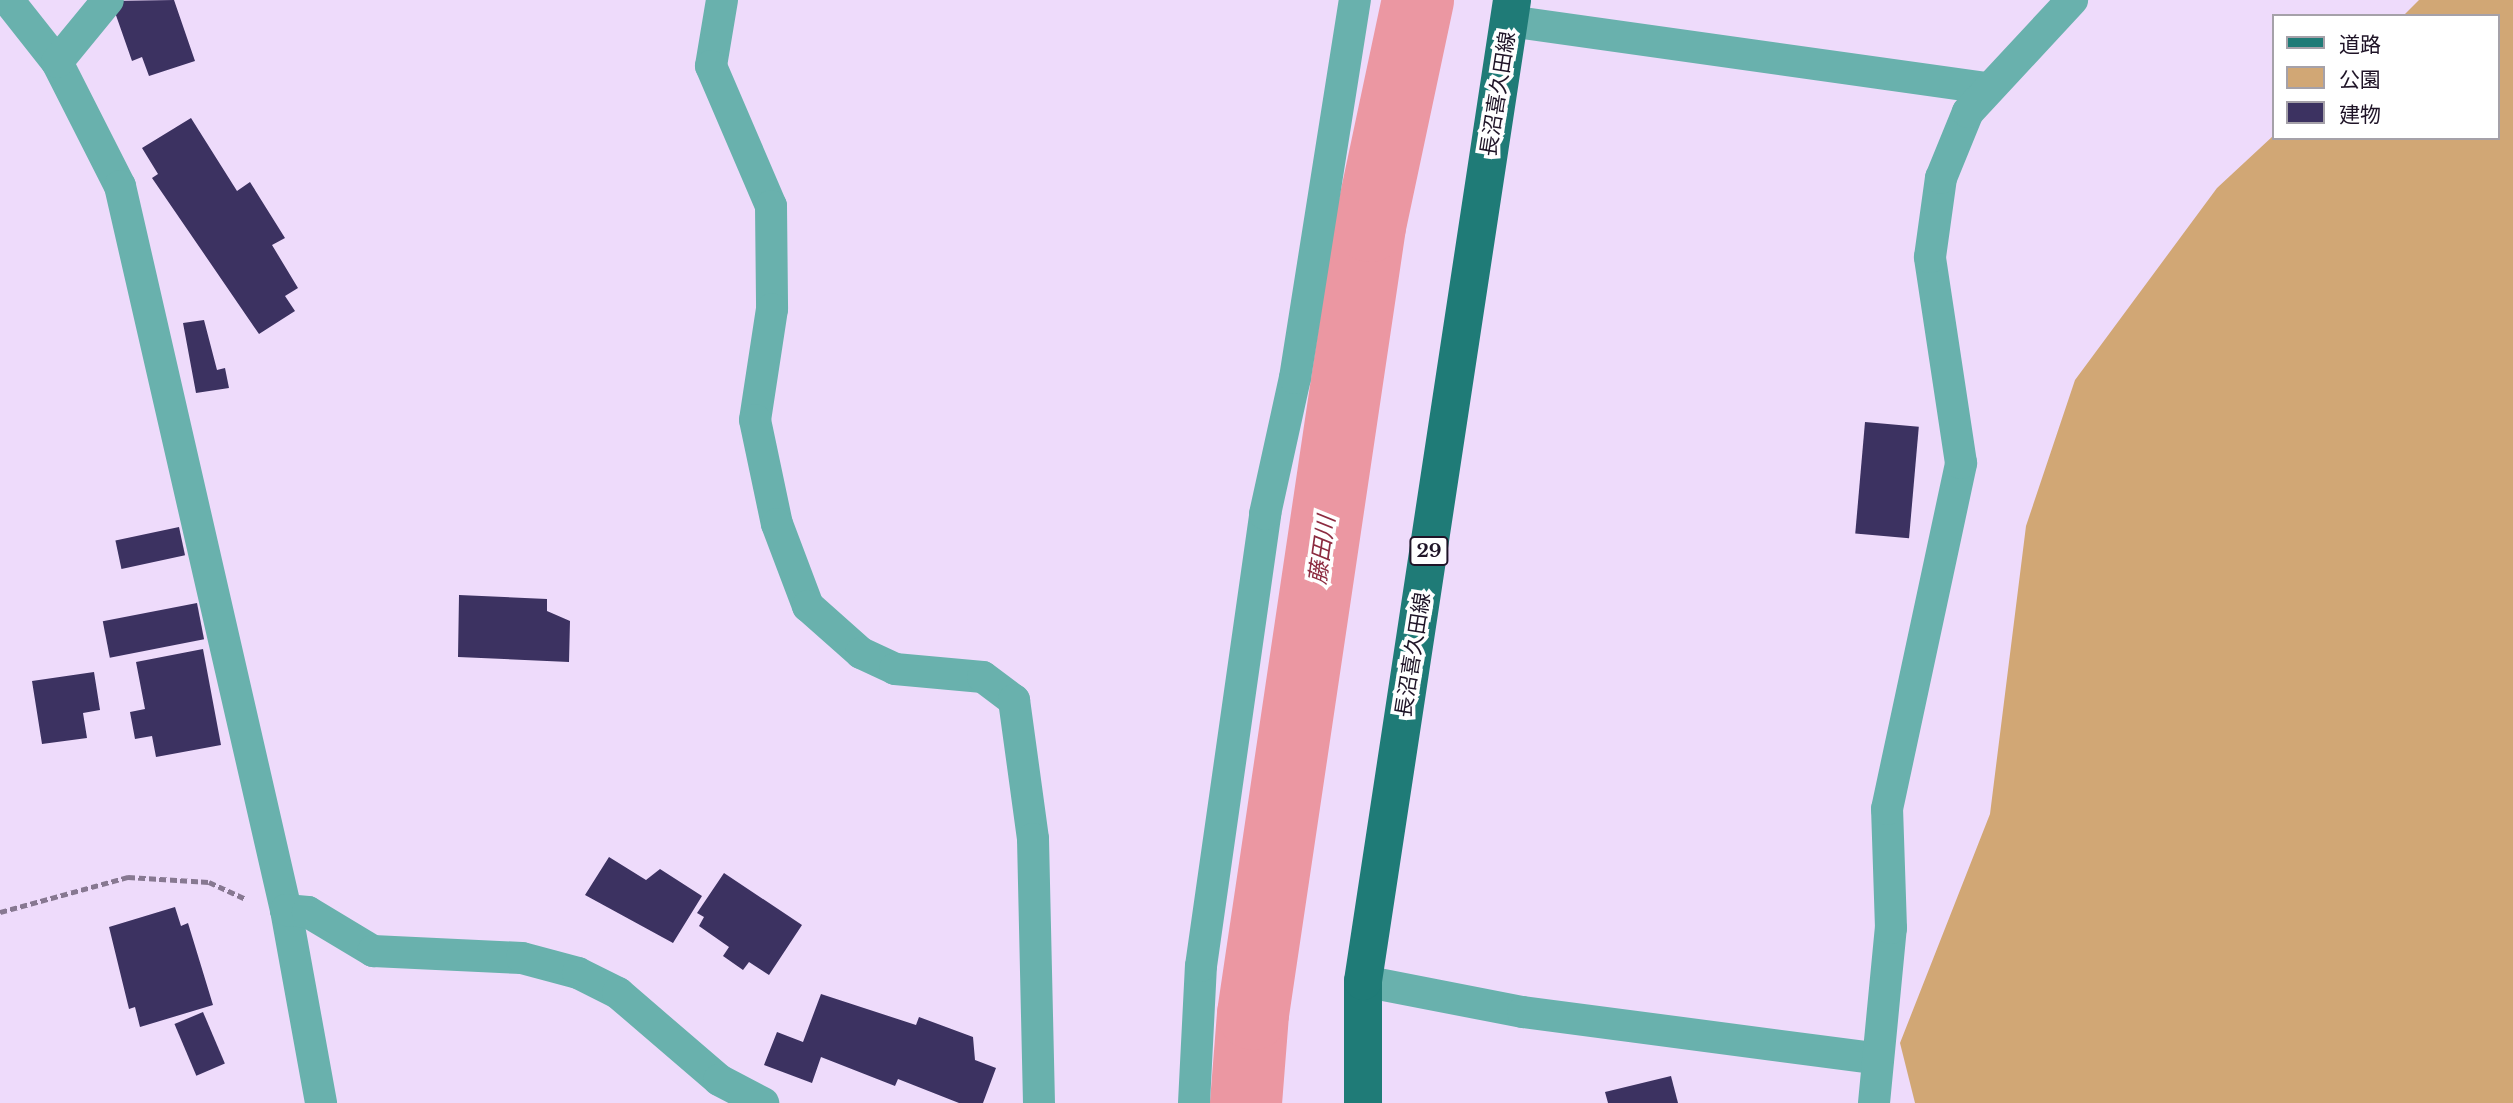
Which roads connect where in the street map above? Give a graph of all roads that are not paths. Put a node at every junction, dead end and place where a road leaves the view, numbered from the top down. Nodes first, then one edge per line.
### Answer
1 (8, 0) edge
2 (108, 0) edge
3 (722, 0) edge
4 (1355, 0) edge
5 (2072, 0) edge
6 (1511, 10) edge
7 (57, 62) junction
8 (1987, 88) junction
9 (286, 910) junction
10 (1363, 981) junction
11 (1878, 1059) junction
12 (321, 1103) edge
13 (763, 1103) edge
14 (1039, 1103) edge
15 (1194, 1103) edge
16 (1363, 1103) edge
17 (1874, 1103) edge

1 - 7 street
2 - 7 street
3 - 14 street
4 - 15 street
5 - 8 street
6 - 8 street
6 - 10 main road, 長沼喜久田線 / 29
7 - 9 street
8 - 11 street
9 - 12 street
9 - 13 street
10 - 11 street
10 - 16 main road, 長沼喜久田線 / 29
11 - 17 street

